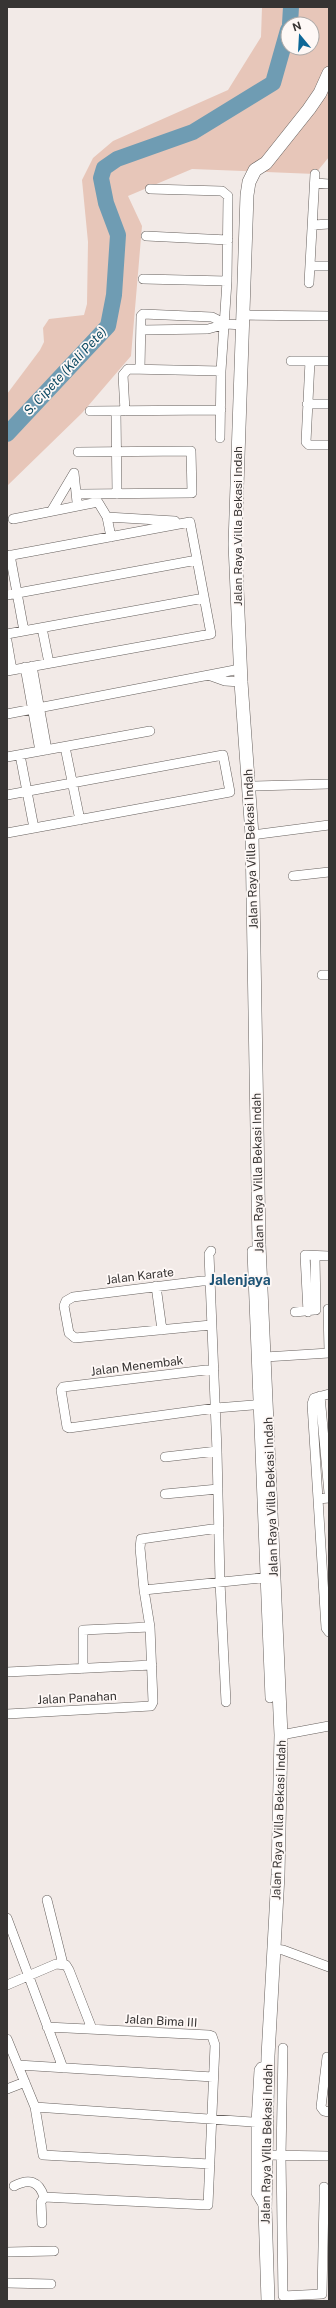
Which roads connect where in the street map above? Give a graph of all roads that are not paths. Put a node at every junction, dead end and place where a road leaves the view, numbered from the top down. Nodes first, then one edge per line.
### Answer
1 (329, 73) edge
2 (315, 174) dead end
3 (315, 183) junction
4 (329, 184) edge
5 (150, 189) dead end
6 (329, 224) edge
7 (313, 225) junction
8 (146, 236) dead end
9 (228, 240) junction
10 (311, 266) junction
11 (329, 266) edge
12 (143, 279) dead end
13 (227, 281) junction
14 (309, 283) dead end
15 (329, 316) edge
16 (243, 320) junction
17 (226, 324) junction
18 (142, 330) junction
19 (291, 361) dead end
20 (310, 361) junction
21 (329, 361) edge
22 (140, 369) junction
23 (221, 371) junction
24 (307, 404) junction
25 (329, 404) edge
26 (221, 410) junction
27 (90, 411) dead end
28 (121, 411) junction
29 (220, 438) dead end
30 (329, 445) edge
31 (78, 452) dead end
32 (117, 452) junction
33 (81, 494) dead end
34 (117, 494) junction
35 (77, 505) junction
36 (52, 510) junction
37 (107, 517) junction
38 (13, 519) dead end
39 (190, 522) junction
40 (111, 537) junction
41 (9, 555) edge
42 (197, 560) junction
43 (17, 593) junction
44 (7, 595) edge
45 (204, 598) junction
46 (42, 628) junction
47 (24, 631) junction
48 (7, 634) edge
49 (7, 641) edge
50 (49, 663) junction
51 (29, 667) junction
52 (10, 670) edge
53 (241, 675) junction
54 (36, 709) junction
55 (7, 714) edge
56 (150, 731) dead end
57 (65, 747) junction
58 (44, 751) junction
59 (20, 755) junction
60 (7, 758) edge
61 (73, 783) junction
62 (329, 784) edge
63 (250, 786) junction
64 (27, 792) junction
65 (7, 795) edge
66 (80, 820) junction
67 (329, 825) edge
68 (34, 828) junction
69 (7, 833) edge
70 (252, 835) junction
71 (329, 872) edge
72 (293, 876) dead end
73 (252, 1251) dead end
74 (211, 1252) dead end
75 (329, 1256) edge
76 (210, 1280) junction
77 (156, 1286) junction
78 (328, 1309) edge
79 (312, 1311) junction
80 (295, 1312) dead end
81 (211, 1325) junction
82 (162, 1330) junction
83 (329, 1352) edge
84 (265, 1357) junction
85 (214, 1369) junction
86 (324, 1395) edge
87 (263, 1404) junction
88 (216, 1408) junction
89 (217, 1451) junction
90 (165, 1457) dead end
91 (218, 1489) junction
92 (329, 1493) edge
93 (165, 1494) dead end
94 (329, 1498) edge
95 (318, 1499) junction
96 (219, 1528) junction
97 (325, 1530) edge
98 (326, 1565) edge
99 (270, 1577) junction
100 (220, 1582) junction
101 (144, 1590) junction
102 (327, 1597) edge
103 (150, 1627) junction
104 (329, 1632) edge
105 (152, 1665) junction
106 (84, 1669) junction
107 (7, 1672) edge
108 (270, 1698) dead end
109 (226, 1702) dead end
110 (7, 1714) edge
111 (329, 1726) edge
112 (281, 1734) junction
113 (47, 1900) dead end
114 (7, 1918) edge
115 (274, 1949) junction
116 (63, 1964) junction
117 (329, 1967) edge
118 (28, 1977) junction
119 (7, 1986) edge
120 (47, 2027) junction
121 (92, 2029) junction
122 (7, 2039) edge
123 (283, 2048) dead end
124 (327, 2057) dead end
125 (268, 2061) junction
126 (284, 2062) junction
127 (18, 2065) junction
128 (63, 2068) junction
129 (213, 2076) junction
130 (25, 2082) junction
131 (327, 2082) edge
132 (7, 2089) edge
133 (35, 2107) junction
134 (329, 2112) edge
135 (212, 2120) junction
136 (261, 2123) junction
137 (266, 2155) junction
138 (281, 2156) junction
139 (329, 2156) edge
140 (210, 2164) junction
141 (14, 2186) dead end
142 (324, 2187) dead end
143 (44, 2197) junction
144 (326, 2200) edge
145 (265, 2208) junction
146 (42, 2223) dead end
147 (326, 2241) edge
148 (7, 2252) edge
149 (54, 2252) dead end
150 (326, 2280) edge
151 (7, 2283) edge
152 (51, 2284) dead end
153 (268, 2301) edge

1 - 16 main road, Jalan Raya Villa Bekasi Indah
2 - 3 street
3 - 4 street
3 - 7 street
5 - 9 street
6 - 7 street
7 - 10 street
8 - 9 street
9 - 13 street
10 - 11 street
10 - 14 street
12 - 13 street
13 - 17 street
15 - 16 street
16 - 17 street
16 - 53 main road, Jalan Raya Villa Bekasi Indah
17 - 18 street
17 - 18 street
17 - 23 street
18 - 22 street
19 - 20 street
20 - 21 street
20 - 24 street
22 - 23 street
22 - 28 street
23 - 26 street
24 - 25 street
24 - 30 street
26 - 28 street
26 - 29 street
27 - 28 street
28 - 32 street
31 - 32 street
32 - 34 street
32 - 34 street
33 - 34 street
35 - 36 street
35 - 36 street
35 - 37 street
36 - 38 street
37 - 39 street
37 - 40 street
39 - 40 street
39 - 42 street
40 - 41 street
41 - 43 street
42 - 43 street
42 - 45 street
43 - 44 street
43 - 47 street
45 - 46 street
45 - 50 street
46 - 47 street
46 - 50 street
47 - 48 street
49 - 52 street
50 - 51 street
51 - 52 street
51 - 54 street
53 - 54 street
53 - 63 main road, Jalan Raya Villa Bekasi Indah
54 - 55 street
54 - 58 street
56 - 57 street
57 - 58 street
57 - 61 street
58 - 59 street
59 - 60 street
59 - 64 street
61 - 64 street
61 - 66 street
61 - 66 street
62 - 63 street
63 - 70 main road, Jalan Raya Villa Bekasi Indah
64 - 65 street
64 - 68 street
66 - 68 street
67 - 70 street
68 - 69 street
70 - 84 main road, Jalan Raya Villa Bekasi Indah
71 - 72 street
73 - 87 street
74 - 76 street
75 - 79 street
76 - 77 street, Jalan Karate
76 - 81 street
77 - 82 street
77 - 82 street, Jalan Karate
78 - 79 street
78 - 83 street
79 - 80 street
81 - 82 street
81 - 85 street
83 - 84 street
84 - 87 main road, Jalan Raya Villa Bekasi Indah
85 - 88 street
85 - 88 street, Jalan Menembak
86 - 92 street
86 - 95 street
87 - 88 street
87 - 99 main road, Jalan Raya Villa Bekasi Indah
88 - 89 street
89 - 90 street
89 - 91 street
91 - 93 street
91 - 96 street
94 - 95 street
95 - 97 street
96 - 100 street
96 - 101 street
97 - 98 street
98 - 102 street
99 - 100 street
99 - 108 street
99 - 112 main road, Jalan Raya Villa Bekasi Indah
100 - 101 street
100 - 109 street
101 - 103 street
102 - 104 street
103 - 105 street
103 - 106 street
105 - 106 street
105 - 110 street, Jalan Panahan
106 - 107 street
111 - 112 street
112 - 115 main road, Jalan Raya Villa Bekasi Indah
113 - 116 street
114 - 118 street
115 - 117 street
115 - 125 main road, Jalan Raya Villa Bekasi Indah
116 - 118 street
116 - 121 street
118 - 119 street
118 - 120 street
120 - 121 street, Jalan Bima III
120 - 128 street
121 - 129 street, Jalan Bima III
122 - 127 street
123 - 126 street
124 - 131 street
125 - 126 street
125 - 136 main road, Jalan Raya Villa Bekasi Indah
126 - 138 street
127 - 128 street
127 - 130 street
128 - 129 street
129 - 135 street, Jalan Bima III
130 - 132 street
130 - 133 street
131 - 134 street
133 - 135 street
133 - 140 street
135 - 136 street
135 - 140 street, Jalan Bima III
136 - 137 main road, Jalan Raya Villa Bekasi Indah
136 - 145 street
137 - 138 street
137 - 145 main road, Jalan Raya Villa Bekasi Indah
138 - 139 street
138 - 150 street
140 - 143 street, Jalan Bima III
141 - 143 street
142 - 144 street
143 - 146 street
144 - 147 street
145 - 153 main road, Jalan Raya Villa Bekasi Indah
147 - 150 street
148 - 149 street
151 - 152 street

